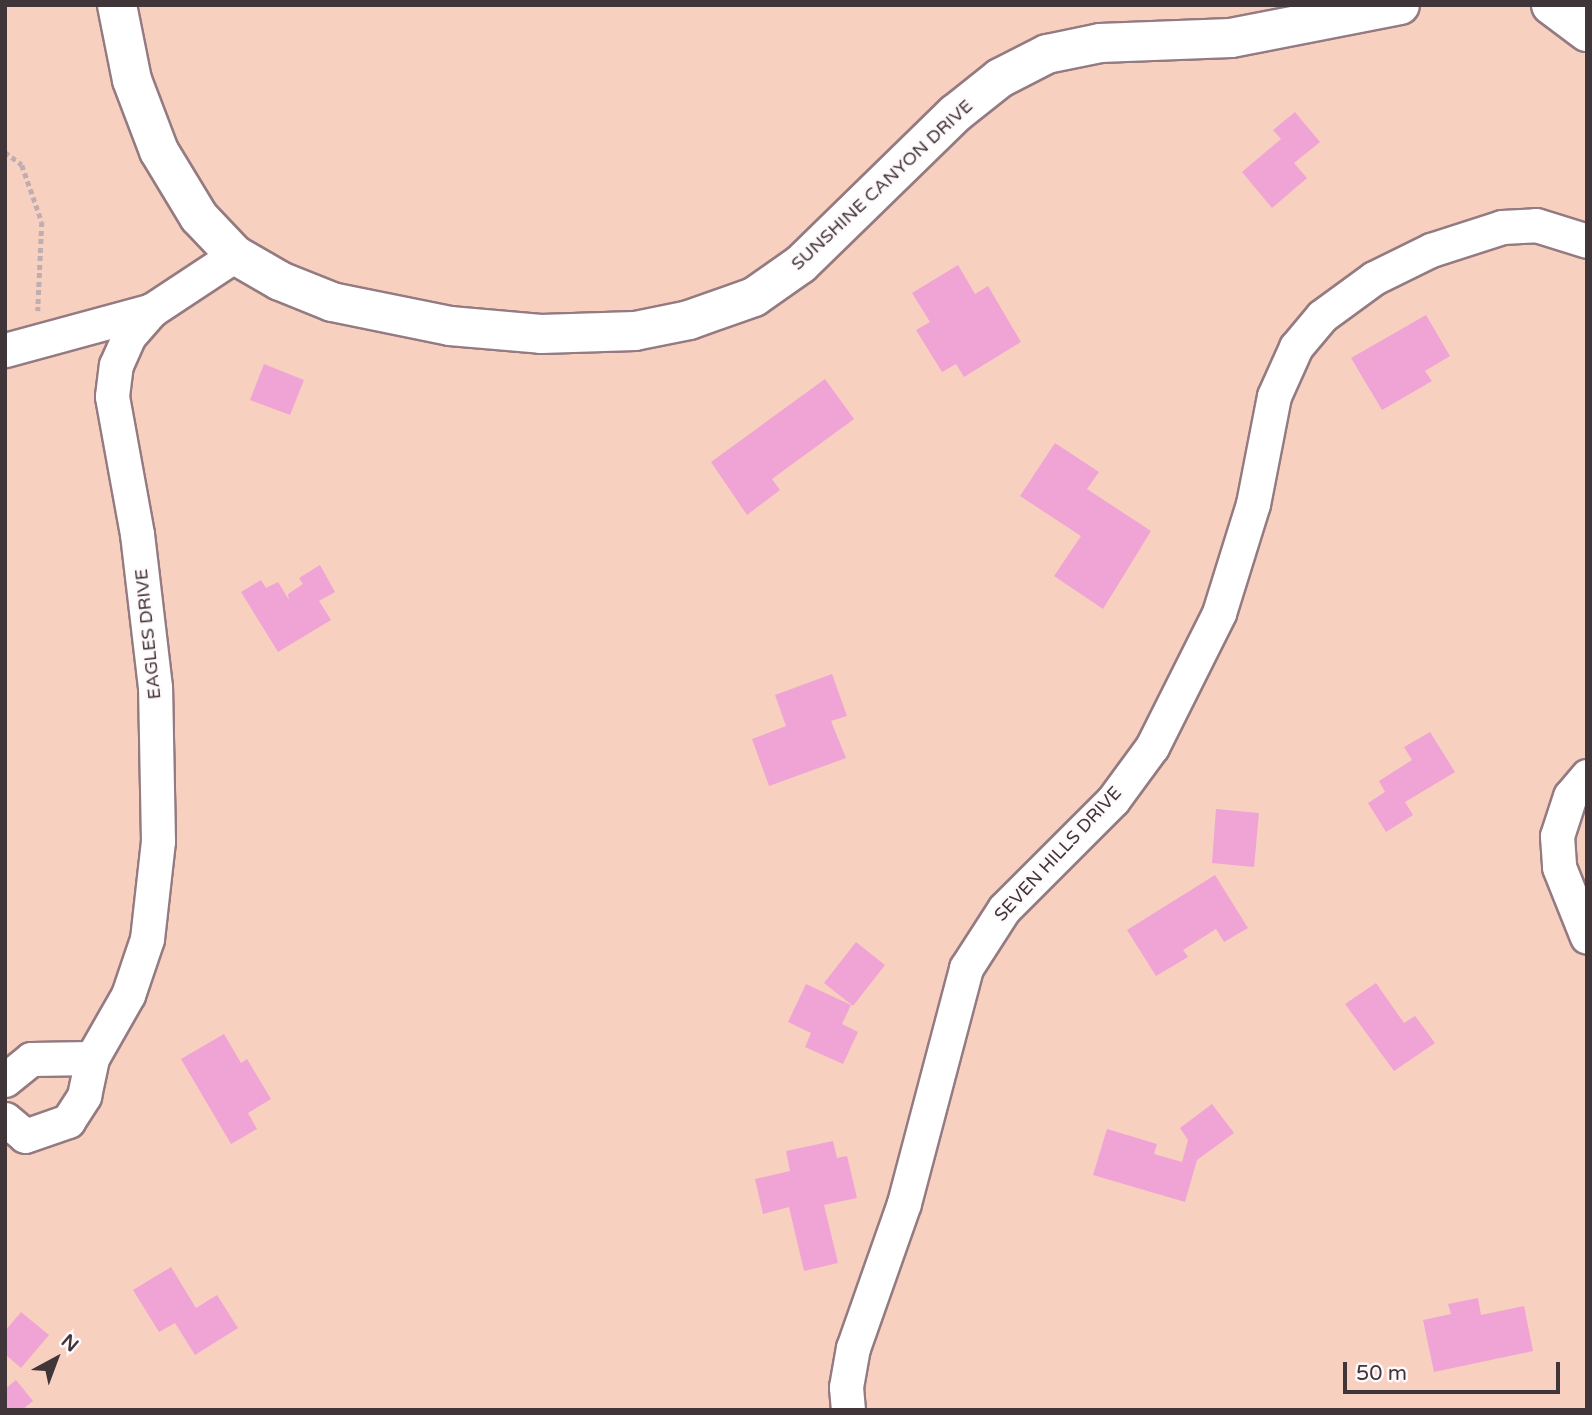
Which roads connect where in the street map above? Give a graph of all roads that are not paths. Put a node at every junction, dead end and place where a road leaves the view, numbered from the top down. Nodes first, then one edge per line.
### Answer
1 (117, 5) edge
2 (1400, 5) edge
3 (1552, 5) edge
4 (1587, 32) edge
5 (1587, 241) edge
6 (235, 255) junction
7 (152, 310) junction
8 (5, 350) edge
9 (1587, 776) edge
10 (1587, 937) edge
11 (92, 1058) junction
12 (5, 1080) edge
13 (5, 1119) edge
14 (844, 1402) edge

1 - 6 street, SUNSHINE CANYON DRIVE
2 - 6 street, SUNSHINE CANYON DRIVE
3 - 4 street
5 - 14 street, SEVEN HILLS DRIVE
6 - 7 street, EAGLES DRIVE
7 - 8 street
7 - 11 street, EAGLES DRIVE
9 - 10 street
11 - 12 street
11 - 13 street, EAGLES DRIVE

